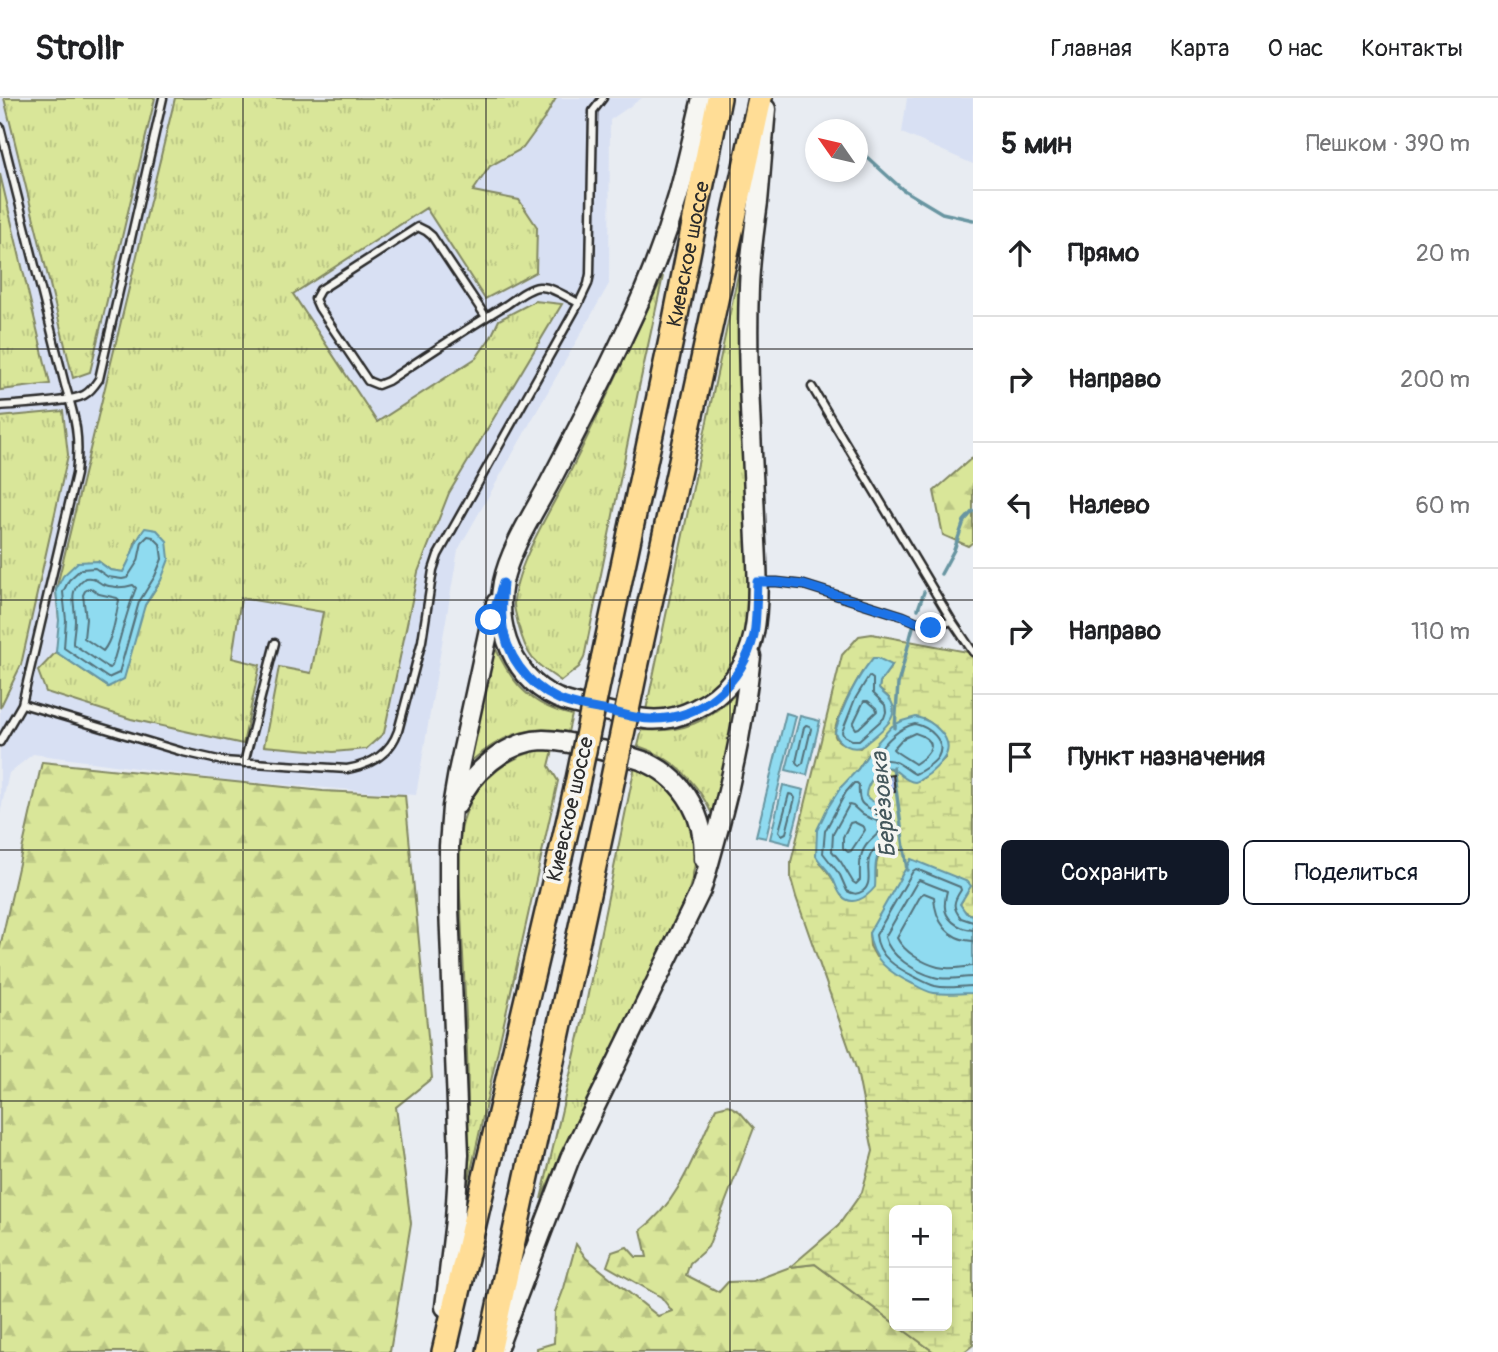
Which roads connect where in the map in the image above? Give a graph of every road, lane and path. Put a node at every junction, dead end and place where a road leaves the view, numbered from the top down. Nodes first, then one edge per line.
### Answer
1 (163, 98) edge
2 (603, 98) edge
3 (702, 98) edge
4 (719, 98) edge
5 (760, 98) edge
6 (767, 98) edge
7 (0, 127) edge
8 (579, 303) junction
9 (486, 317) junction
10 (812, 387) dead end
11 (69, 399) junction
12 (0, 406) edge
13 (757, 582) junction
14 (503, 583) junction
15 (952, 621) junction
16 (754, 634) junction
17 (275, 643) dead end
18 (973, 652) edge
19 (22, 704) junction
20 (0, 742) edge
21 (244, 763) junction
22 (451, 824) junction
23 (690, 913) junction
24 (443, 1352) edge
25 (489, 1352) edge
26 (496, 1352) edge

1 - 11 lane
2 - 8 lane
3 - 14 street
4 - 24 highway, Киевское шоссе, bridge
5 - 25 highway, Киевское шоссе, bridge
6 - 13 street
7 - 11 lane
8 - 9 lane
8 - 21 lane
9 - 9 lane
10 - 15 lane
11 - 12 lane
11 - 19 lane
13 - 15 lane
13 - 16 street
14 - 16 street
14 - 22 street
15 - 18 lane
16 - 23 street
17 - 21 lane
19 - 20 lane
19 - 21 lane
22 - 23 street
22 - 24 street
23 - 26 street

